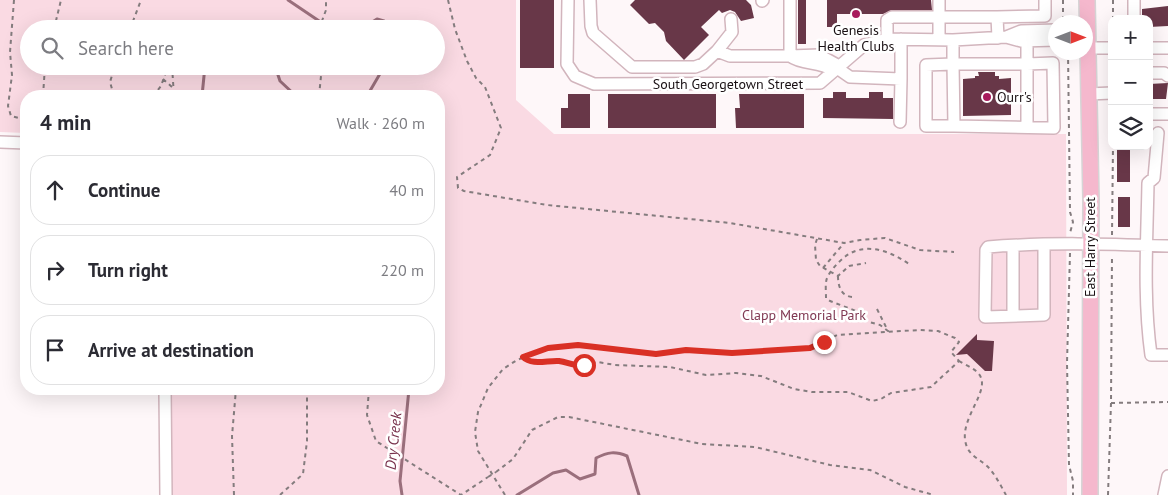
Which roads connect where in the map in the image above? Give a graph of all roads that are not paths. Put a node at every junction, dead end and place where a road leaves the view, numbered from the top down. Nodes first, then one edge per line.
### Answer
1 (568, 0) edge
2 (590, 0) edge
3 (790, 0) edge
4 (939, 0) edge
5 (1045, 0) edge
6 (1087, 0) edge
7 (1134, 0) edge
8 (1087, 15) edge
9 (1134, 15) edge
10 (939, 16) junction
11 (997, 17) junction
12 (731, 19) dead end
13 (1048, 30) edge
14 (1002, 37) junction
15 (887, 39) junction
16 (901, 39) junction
17 (939, 40) junction
18 (953, 40) junction
19 (1048, 40) edge
20 (1027, 41) junction
21 (1093, 42) edge
22 (1108, 47) edge
23 (1153, 48) edge
24 (1168, 48) edge
25 (717, 50) junction
26 (790, 56) junction
27 (1087, 60) edge
28 (953, 64) junction
29 (1027, 64) junction
30 (837, 68) junction
31 (1153, 73) edge
32 (1166, 75) edge
33 (901, 79) junction
34 (1108, 93) edge
35 (1088, 94) junction
36 (1153, 114) edge
37 (1168, 114) edge
38 (900, 122) dead end
39 (954, 126) junction
40 (1028, 127) junction
41 (1158, 133) dead end
42 (0, 142) edge
43 (20, 143) edge
44 (1091, 244) junction
45 (1044, 245) junction
46 (1013, 246) junction
47 (1147, 246) junction
48 (1168, 246) edge
49 (1013, 316) junction
50 (1168, 355) edge
51 (165, 395) edge
52 (1168, 476) edge
53 (166, 495) edge
54 (1090, 495) edge
55 (1164, 495) edge

1 - 30 street, South Georgetown Street
2 - 25 street
3 - 26 street
4 - 10 street
5 - 11 street
6 - 8 main road, East Harry Street
7 - 9 street
10 - 11 street
10 - 15 street
10 - 17 street
11 - 14 street
12 - 25 street
13 - 14 street, South Georgetown Street
14 - 18 street, South Georgetown Street
14 - 20 street, South Georgetown Street
15 - 16 street, South Georgetown Street
15 - 30 street, South Georgetown Street
16 - 17 street, South Georgetown Street
16 - 33 street
17 - 18 street, South Georgetown Street
18 - 28 street
19 - 20 street, South Georgetown Street
20 - 29 street
21 - 22 street
23 - 24 street
25 - 26 street
26 - 30 street
27 - 35 main road, East Harry Street
28 - 29 street
28 - 39 street
28 - 39 street
29 - 40 street
29 - 40 street
30 - 33 street
31 - 32 street
33 - 38 street
34 - 35 street
35 - 44 main road, East Harry Street
36 - 37 street
39 - 40 street
41 - 47 street
42 - 43 street
44 - 45 street
44 - 47 street
44 - 54 main road, East Harry Street
45 - 46 street
45 - 49 street
46 - 49 street
46 - 49 street
47 - 48 street
47 - 50 street
51 - 53 street
52 - 55 street

